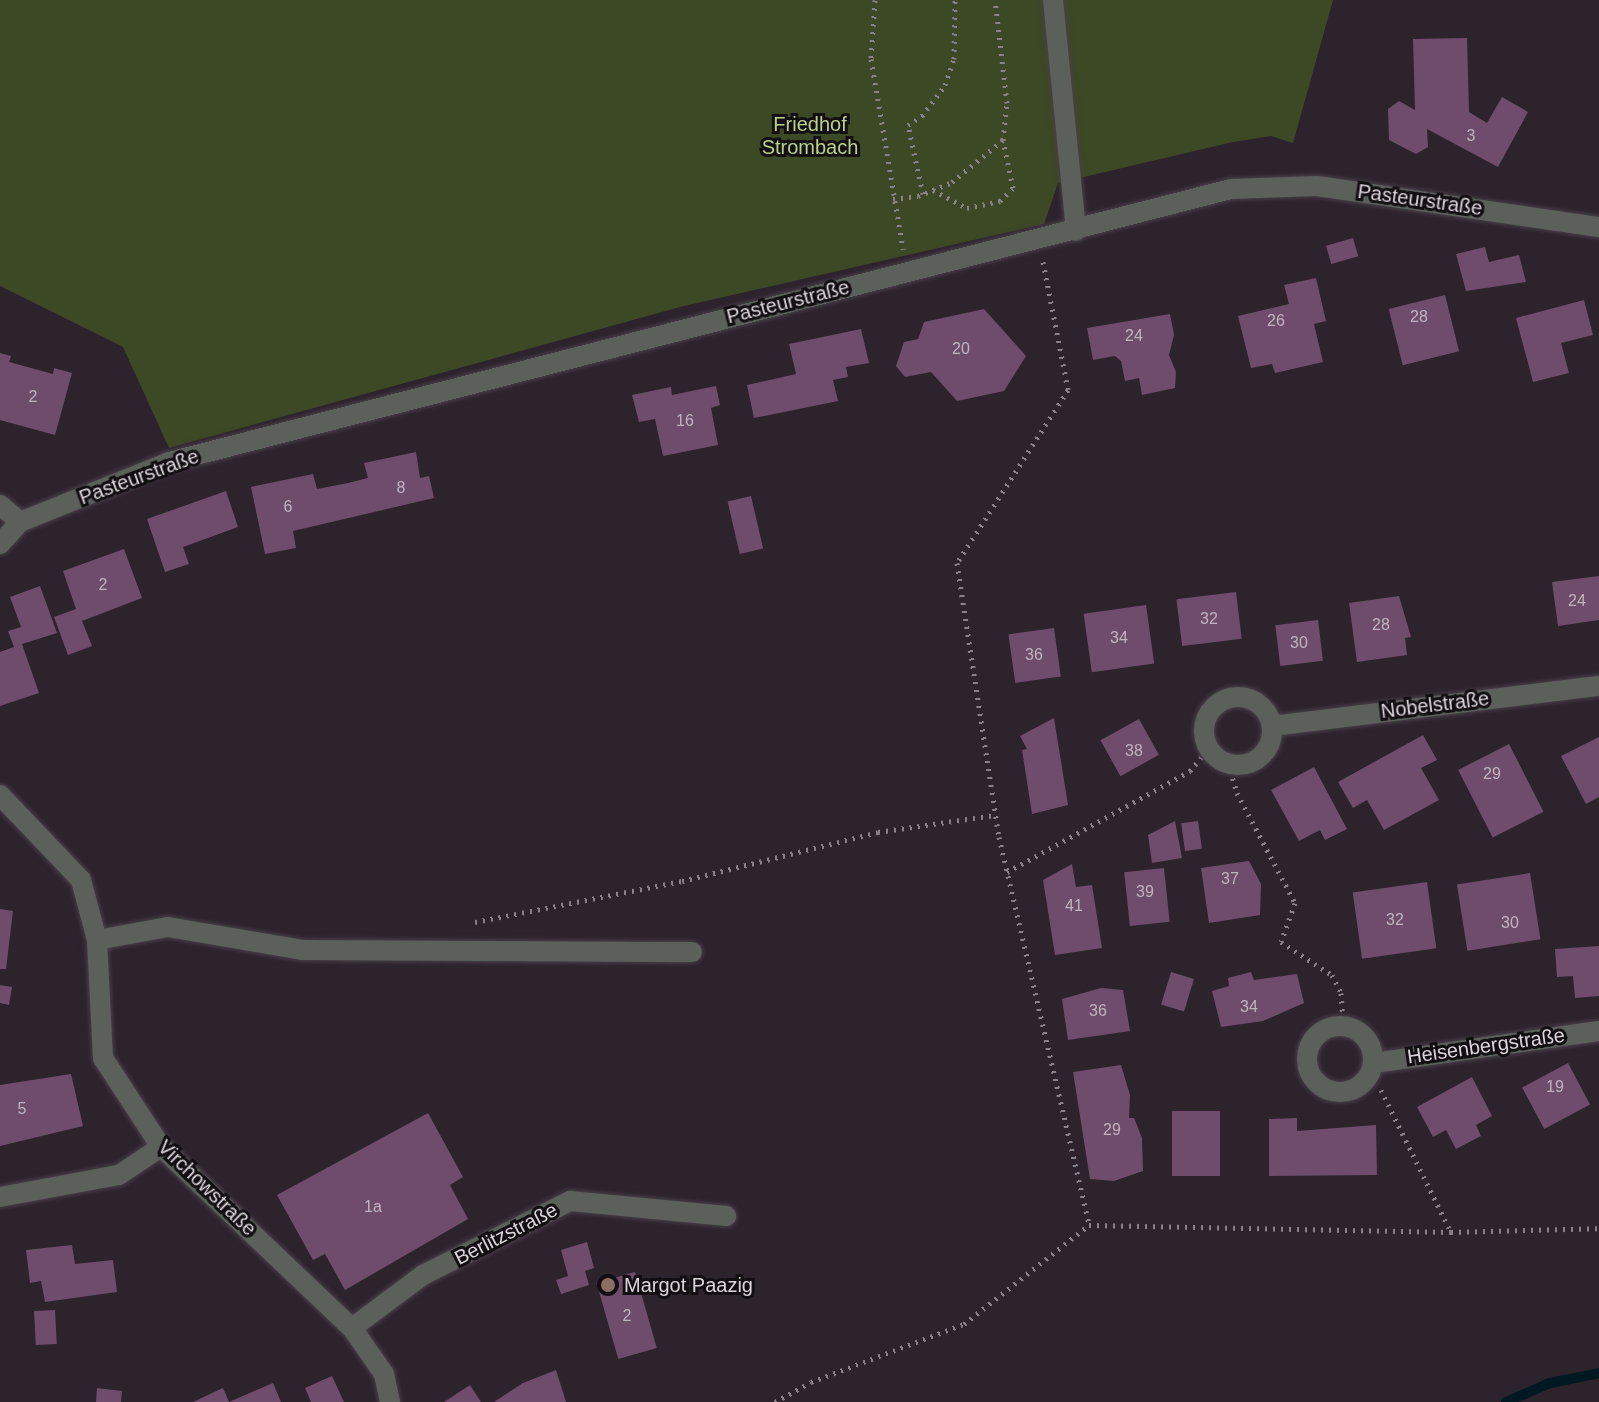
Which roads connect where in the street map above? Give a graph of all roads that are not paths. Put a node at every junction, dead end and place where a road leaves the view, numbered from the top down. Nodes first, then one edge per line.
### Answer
1 (1053, 0) edge
2 (1599, 227) edge
3 (1076, 231) junction
4 (0, 505) edge
5 (20, 522) junction
6 (0, 544) edge
7 (1599, 686) edge
8 (1272, 726) junction
9 (0, 795) edge
10 (97, 940) junction
11 (692, 952) dead end
12 (1599, 1031) edge
13 (1371, 1070) junction
14 (161, 1147) junction
15 (0, 1197) edge
16 (726, 1216) dead end
17 (352, 1328) junction
18 (390, 1402) edge

1 - 3 street
2 - 3 street, Pasteurstraße
3 - 5 street, Pasteurstraße
4 - 5 street
5 - 6 street, Pasteurstraße
7 - 8 street, Nobelstraße
8 - 8 street
9 - 10 street, Virchowstraße
10 - 11 street
10 - 14 street, Virchowstraße
12 - 13 street, Heisenbergstraße
13 - 13 street, Heisenbergstraße
14 - 15 street
14 - 17 street, Virchowstraße
16 - 17 street, Berlitzstraße
17 - 18 street, Virchowstraße

